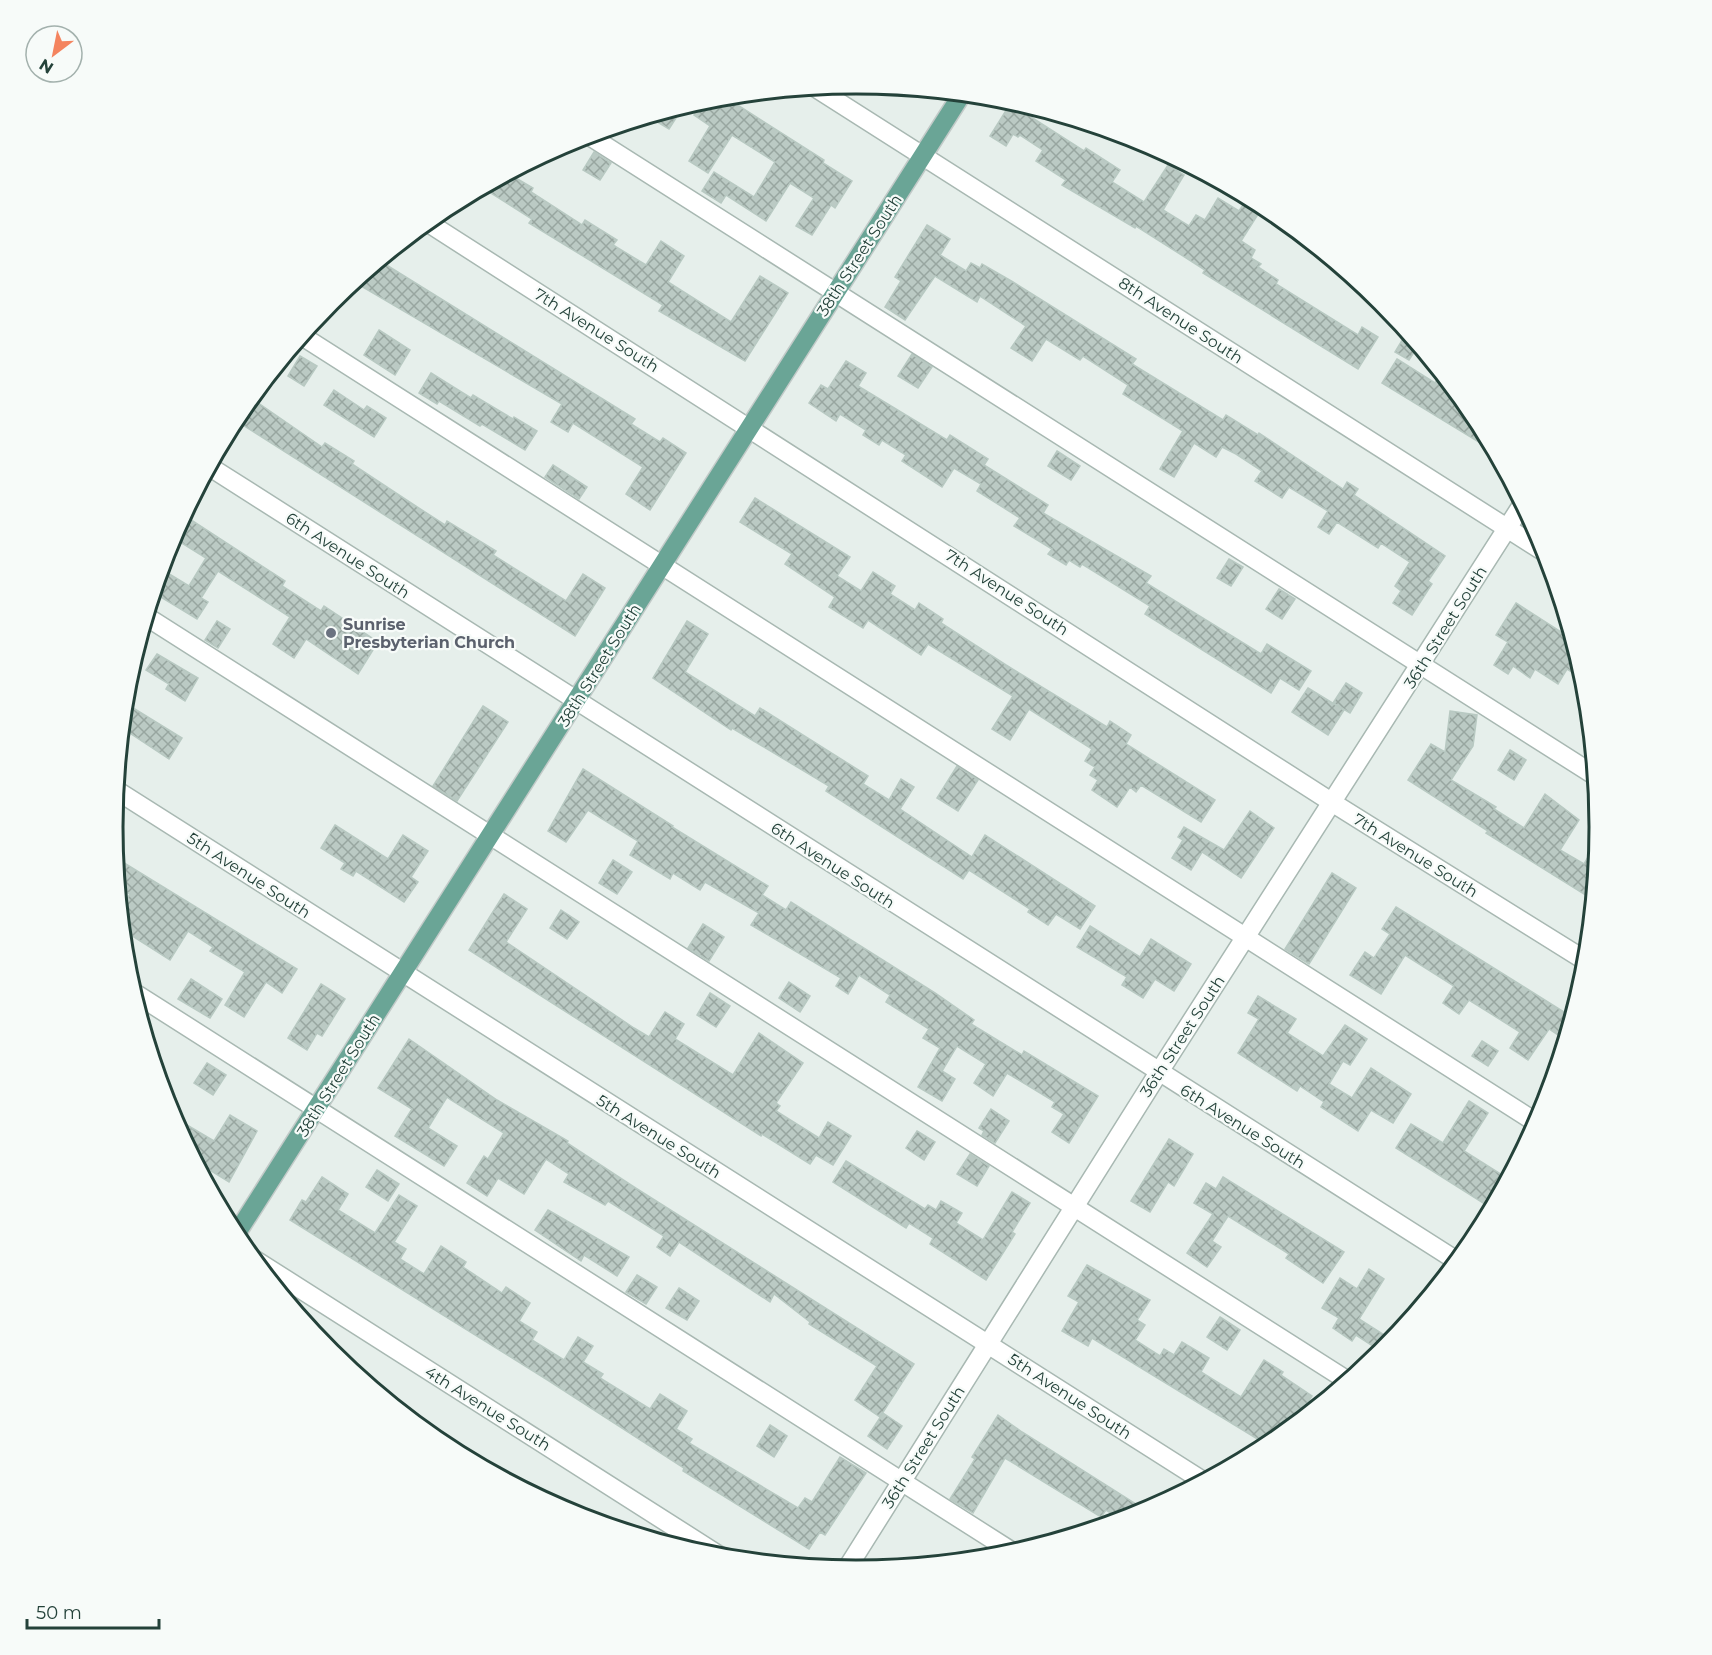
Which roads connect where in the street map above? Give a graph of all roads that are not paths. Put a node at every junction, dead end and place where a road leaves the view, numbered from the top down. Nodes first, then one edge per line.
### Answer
1 (827, 95) edge
2 (957, 102) edge
3 (598, 141) edge
4 (923, 156) junction
5 (436, 228) edge
6 (835, 293) junction
7 (309, 340) edge
8 (749, 426) junction
9 (216, 471) edge
10 (1517, 513) edge
11 (1508, 529) junction
12 (1532, 544) edge
13 (662, 566) junction
14 (153, 621) edge
15 (1421, 665) junction
16 (576, 701) junction
17 (1586, 770) edge
18 (124, 795) edge
19 (1333, 803) junction
20 (491, 836) junction
21 (1245, 938) junction
22 (1577, 957) edge
23 (402, 973) junction
24 (144, 999) edge
25 (1159, 1072) junction
26 (316, 1109) junction
27 (1529, 1118) edge
28 (1074, 1206) junction
29 (241, 1226) edge
30 (1450, 1257) edge
31 (272, 1270) edge
32 (988, 1344) junction
33 (1341, 1377) edge
34 (1196, 1476) edge
35 (902, 1481) junction
36 (700, 1543) edge
37 (1002, 1545) edge
38 (852, 1560) edge

1 - 4 street, 8th Avenue South
2 - 4 main road, 38th Street South
3 - 6 street
4 - 6 main road, 38th Street South
4 - 11 street, 8th Avenue South
5 - 8 street, 7th Avenue South
6 - 8 main road, 38th Street South
6 - 15 street
7 - 13 street
8 - 13 main road, 38th Street South
8 - 19 street, 7th Avenue South
9 - 16 street, 6th Avenue South
10 - 11 street, 36th Street South
11 - 12 street, 8th Avenue South
11 - 15 street, 36th Street South
13 - 16 main road, 38th Street South
13 - 21 street
14 - 20 street
15 - 17 street
15 - 19 street, 36th Street South
16 - 20 main road, 38th Street South
16 - 25 street, 6th Avenue South
18 - 23 street, 5th Avenue South
19 - 21 street, 36th Street South
19 - 22 street, 7th Avenue South
20 - 23 main road, 38th Street South
20 - 28 street
21 - 25 street, 36th Street South
21 - 27 street
23 - 26 main road, 38th Street South
23 - 32 street, 5th Avenue South
24 - 26 street
25 - 28 street, 36th Street South
25 - 30 street, 6th Avenue South
26 - 29 main road, 38th Street South
26 - 35 street
28 - 32 street, 36th Street South
28 - 33 street
31 - 36 street, 4th Avenue South
32 - 34 street, 5th Avenue South
32 - 35 street, 36th Street South
35 - 37 street
35 - 38 street, 36th Street South

